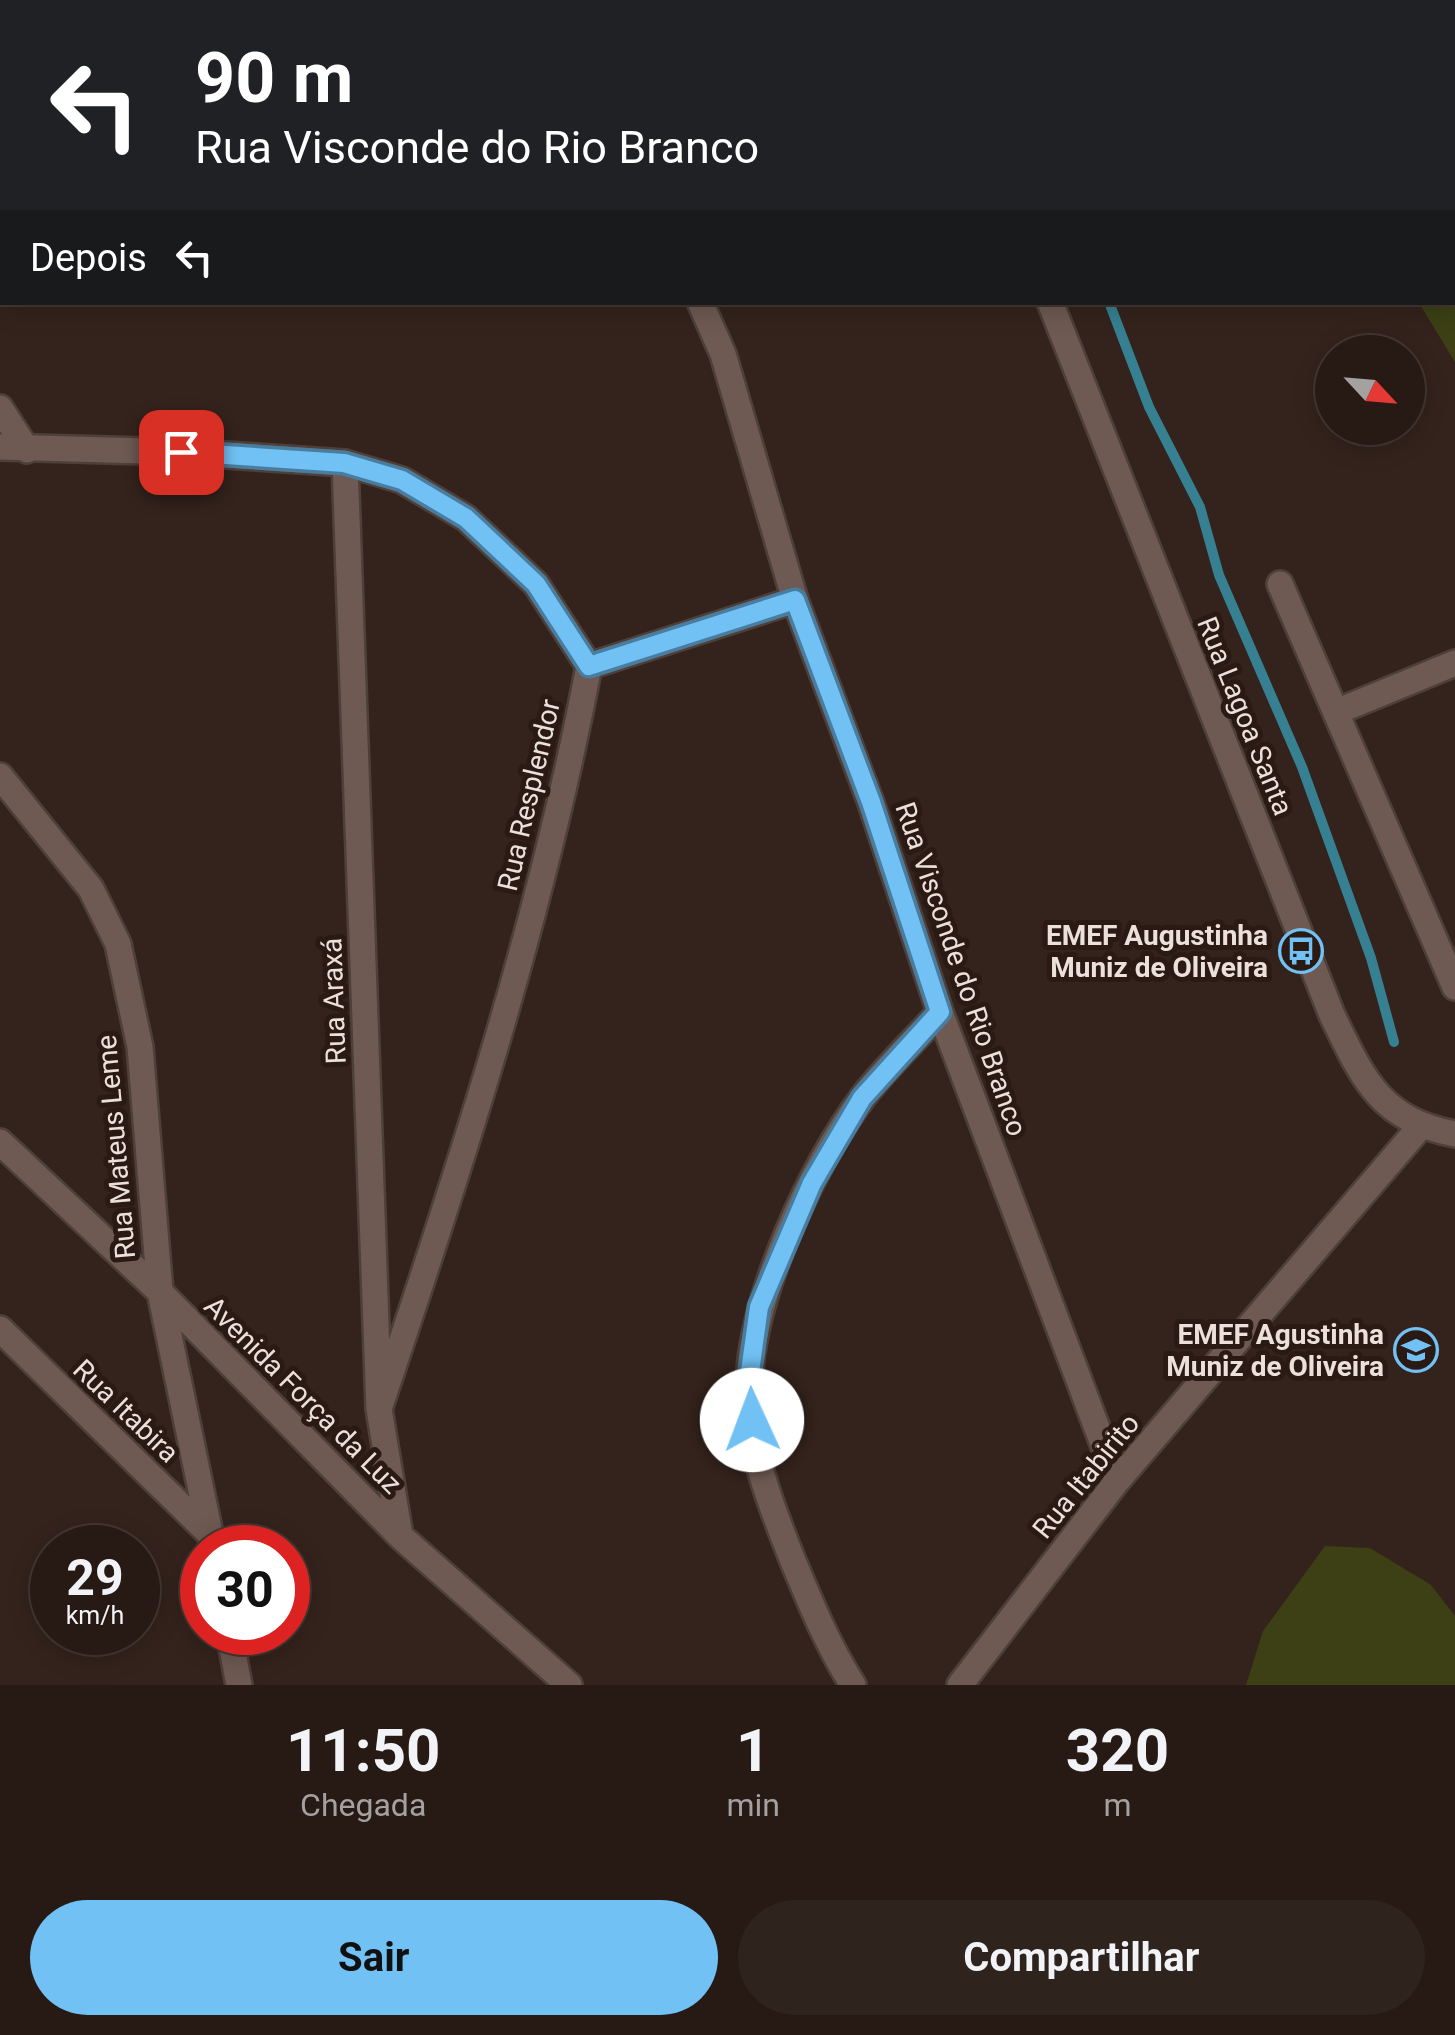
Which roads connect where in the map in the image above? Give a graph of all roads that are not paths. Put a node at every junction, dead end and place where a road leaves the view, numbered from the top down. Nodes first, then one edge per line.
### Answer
1 (701, 305) edge
2 (1051, 305) edge
3 (0, 408) edge
4 (0, 447) edge
5 (28, 450) junction
6 (344, 463) junction
7 (1280, 584) dead end
8 (795, 600) junction
9 (1455, 662) edge
10 (589, 666) junction
11 (1336, 712) junction
12 (0, 776) edge
13 (1455, 986) edge
14 (940, 1012) junction
15 (1420, 1128) junction
16 (1455, 1134) edge
17 (0, 1142) edge
18 (160, 1292) junction
19 (0, 1329) edge
20 (378, 1409) junction
21 (1117, 1481) junction
22 (195, 1525) edge
23 (208, 1525) edge
24 (400, 1536) junction
25 (233, 1655) edge
26 (239, 1685) edge
27 (569, 1685) edge
28 (853, 1685) edge
29 (960, 1685) edge

1 - 8 street, Rua Visconde do Rio Branco
2 - 15 street, Rua Lagoa Santa
3 - 5 street
4 - 5 street
5 - 6 street
6 - 10 street
6 - 20 street, Rua Araxá
7 - 11 street
8 - 10 street
8 - 14 street, Rua Visconde do Rio Branco
9 - 11 street
10 - 20 street, Rua Resplendor
11 - 13 street
12 - 18 street, Rua Mateus Leme
14 - 21 street, Rua Visconde do Rio Branco
14 - 28 street
15 - 16 street
15 - 21 street, Rua Itabirito
17 - 18 street, Avenida Força da Luz
18 - 23 street, Rua Mateus Leme
18 - 24 street, Avenida Força da Luz
19 - 22 street, Rua Itabira
20 - 24 street, Rua Araxá
21 - 29 street, Rua Itabirito
24 - 27 street, Avenida Força da Luz
25 - 26 street

